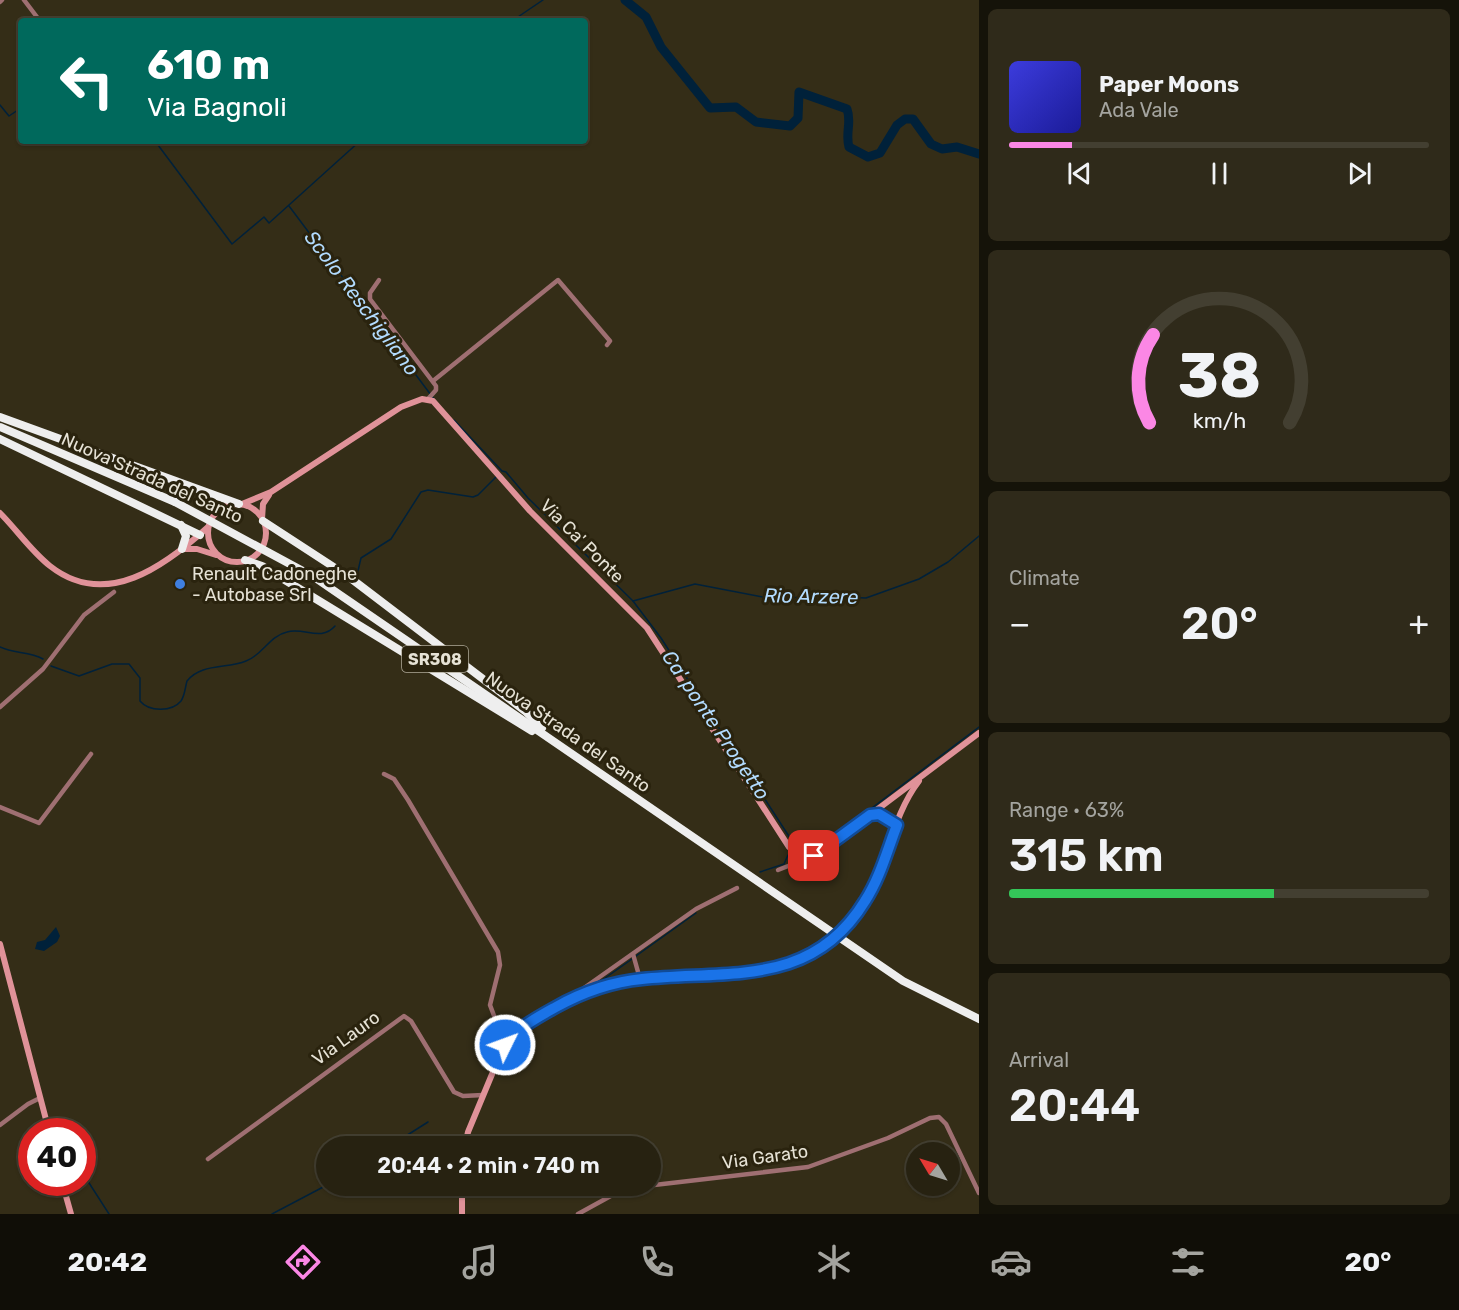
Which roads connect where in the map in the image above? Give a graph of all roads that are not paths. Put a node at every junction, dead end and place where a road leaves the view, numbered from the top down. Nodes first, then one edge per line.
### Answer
1 (24, 0) edge
2 (38, 18) edge
3 (379, 280) dead end
4 (607, 345) dead end
5 (433, 381) junction
6 (428, 399) junction
7 (0, 417) edge
8 (0, 428) edge
9 (0, 439) edge
10 (271, 492) junction
11 (241, 504) junction
12 (0, 513) edge
13 (263, 520) junction
14 (180, 524) junction
15 (208, 527) junction
16 (200, 535) junction
17 (209, 542) junction
18 (182, 549) junction
19 (220, 556) junction
20 (245, 560) junction
21 (114, 592) dead end
22 (0, 707) edge
23 (979, 733) edge
24 (556, 742) junction
25 (91, 754) dead end
26 (384, 774) dead end
27 (921, 778) junction
28 (0, 807) edge
29 (870, 815) junction
30 (897, 825) junction
31 (792, 851) junction
32 (811, 857) junction
33 (790, 865) junction
34 (778, 870) dead end
35 (737, 888) dead end
36 (0, 944) edge
37 (633, 954) junction
38 (2, 958) edge
39 (640, 979) junction
40 (575, 997) junction
41 (979, 1019) edge
42 (505, 1045) junction
43 (483, 1095) junction
44 (40, 1098) junction
45 (45, 1118) edge
46 (1, 1123) edge
47 (469, 1136) edge
48 (208, 1159) dead end
49 (979, 1193) edge
50 (66, 1196) edge
51 (462, 1196) edge
52 (71, 1214) edge
53 (462, 1214) edge
54 (578, 1214) edge

1 - 2 street
3 - 5 street
4 - 5 street
5 - 6 street
6 - 10 street
6 - 31 street, Via Ca' Ponte
7 - 11 highway
8 - 24 highway, Nuova Strada del Santo / SR308, bridge
9 - 14 highway
10 - 11 street
10 - 13 street
11 - 13 street
11 - 15 street
12 - 18 street
13 - 20 street
13 - 24 highway
14 - 16 highway
14 - 18 highway
15 - 16 street
15 - 17 street
16 - 17 street
16 - 18 street
17 - 19 street
18 - 19 street
19 - 20 street
20 - 24 highway
21 - 22 street
23 - 27 street
24 - 41 highway, Nuova Strada del Santo / SR308
25 - 28 street
26 - 42 street
27 - 29 street
27 - 30 street
29 - 30 street
29 - 32 street
30 - 39 street, bridge
31 - 32 street
31 - 33 street
32 - 33 street
33 - 34 street
35 - 37 street
36 - 38 street
37 - 39 street
37 - 40 street
38 - 44 street
39 - 40 street
40 - 42 street
42 - 43 street
43 - 47 street
43 - 48 street, Via Lauro
44 - 45 street
44 - 46 street
49 - 54 street, Via Garato
50 - 52 street
51 - 53 street

